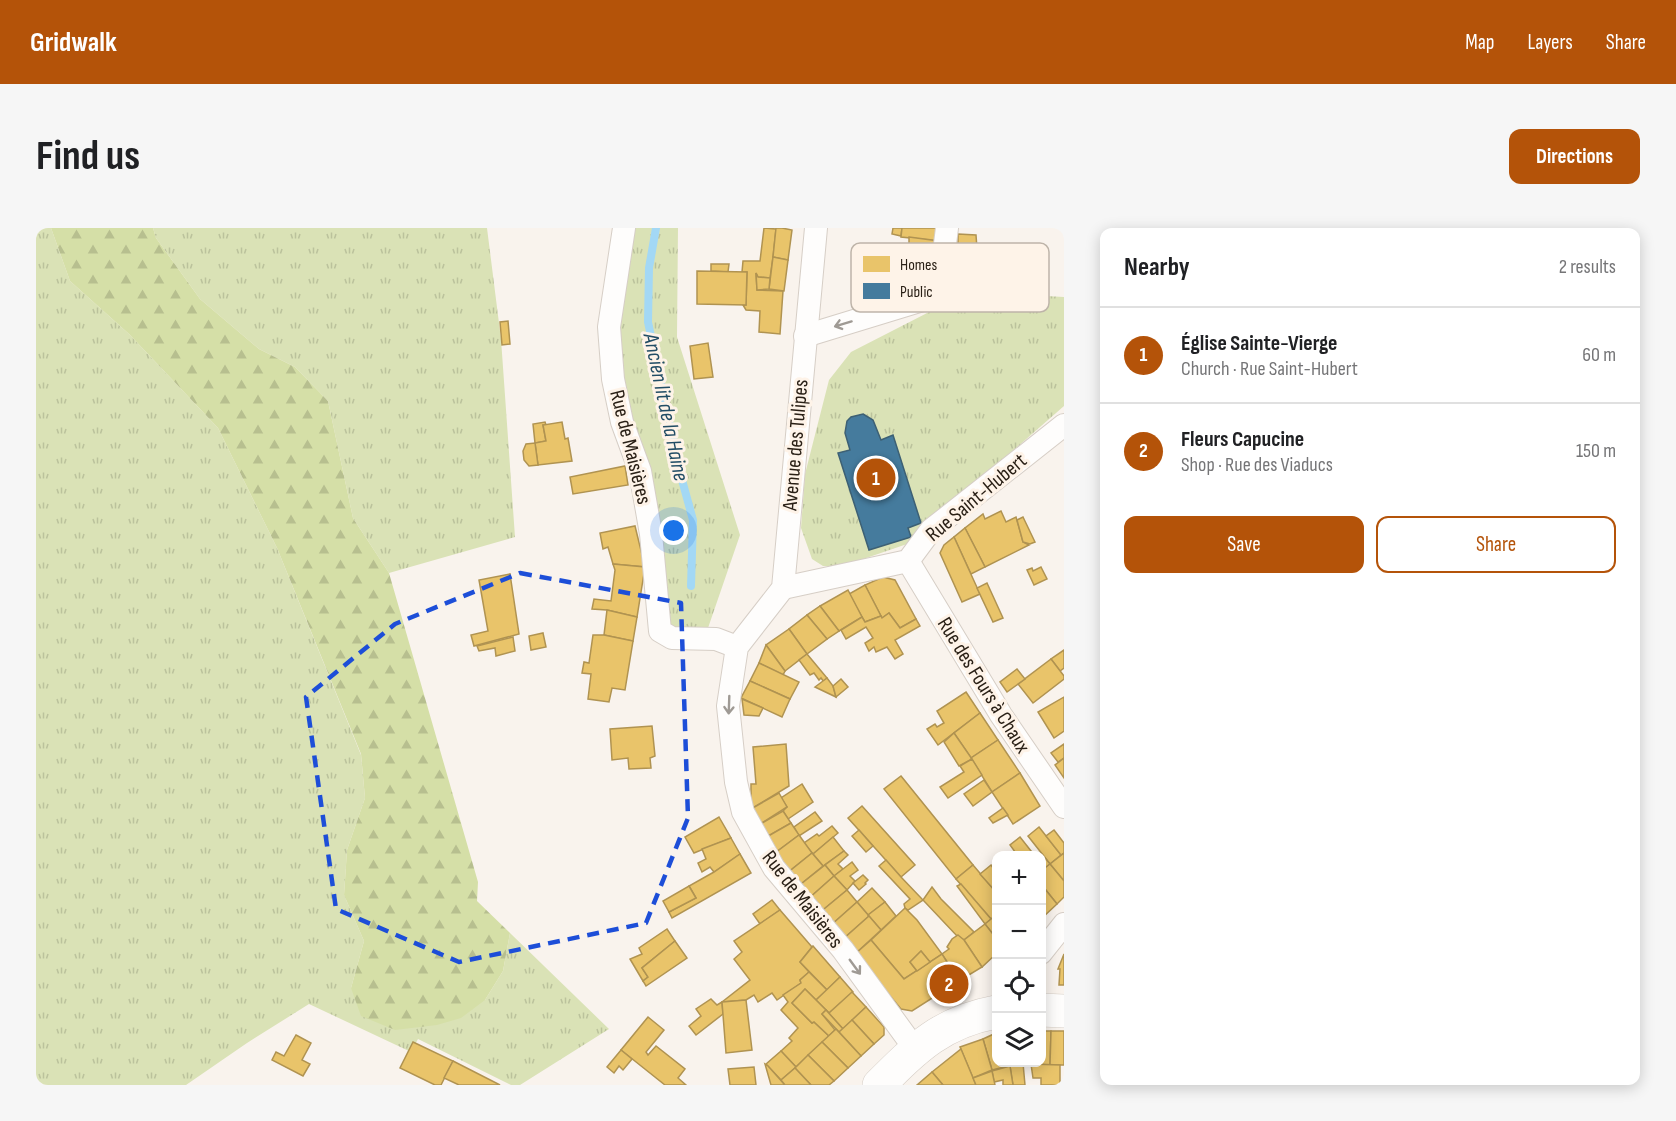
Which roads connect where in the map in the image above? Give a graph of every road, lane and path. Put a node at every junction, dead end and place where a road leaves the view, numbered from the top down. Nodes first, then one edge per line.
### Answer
1 (624, 228) edge
2 (816, 228) edge
3 (947, 228) edge
4 (945, 243) edge
5 (883, 312) edge
6 (805, 336) junction
7 (1064, 425) edge
8 (908, 561) junction
9 (783, 588) junction
10 (737, 648) junction
11 (1064, 807) edge
12 (1064, 924) edge
13 (1046, 947) edge
14 (1046, 1010) edge
15 (1064, 1011) edge
16 (992, 1013) edge
17 (915, 1049) junction
18 (879, 1085) edge

1 - 10 street, Rue de Maisières
2 - 6 street, Avenue des Tulipes
3 -> 4 street
5 -> 6 street
6 - 9 street, Avenue des Tulipes
7 - 8 street, Rue Saint-Hubert
8 - 9 street, Rue Saint-Hubert
8 - 11 street, Rue des Fours à Chaux
9 - 10 street
10 -> 17 street, Rue de Maisières
12 - 13 street
14 - 15 main road
16 - 17 main road
17 - 18 main road

